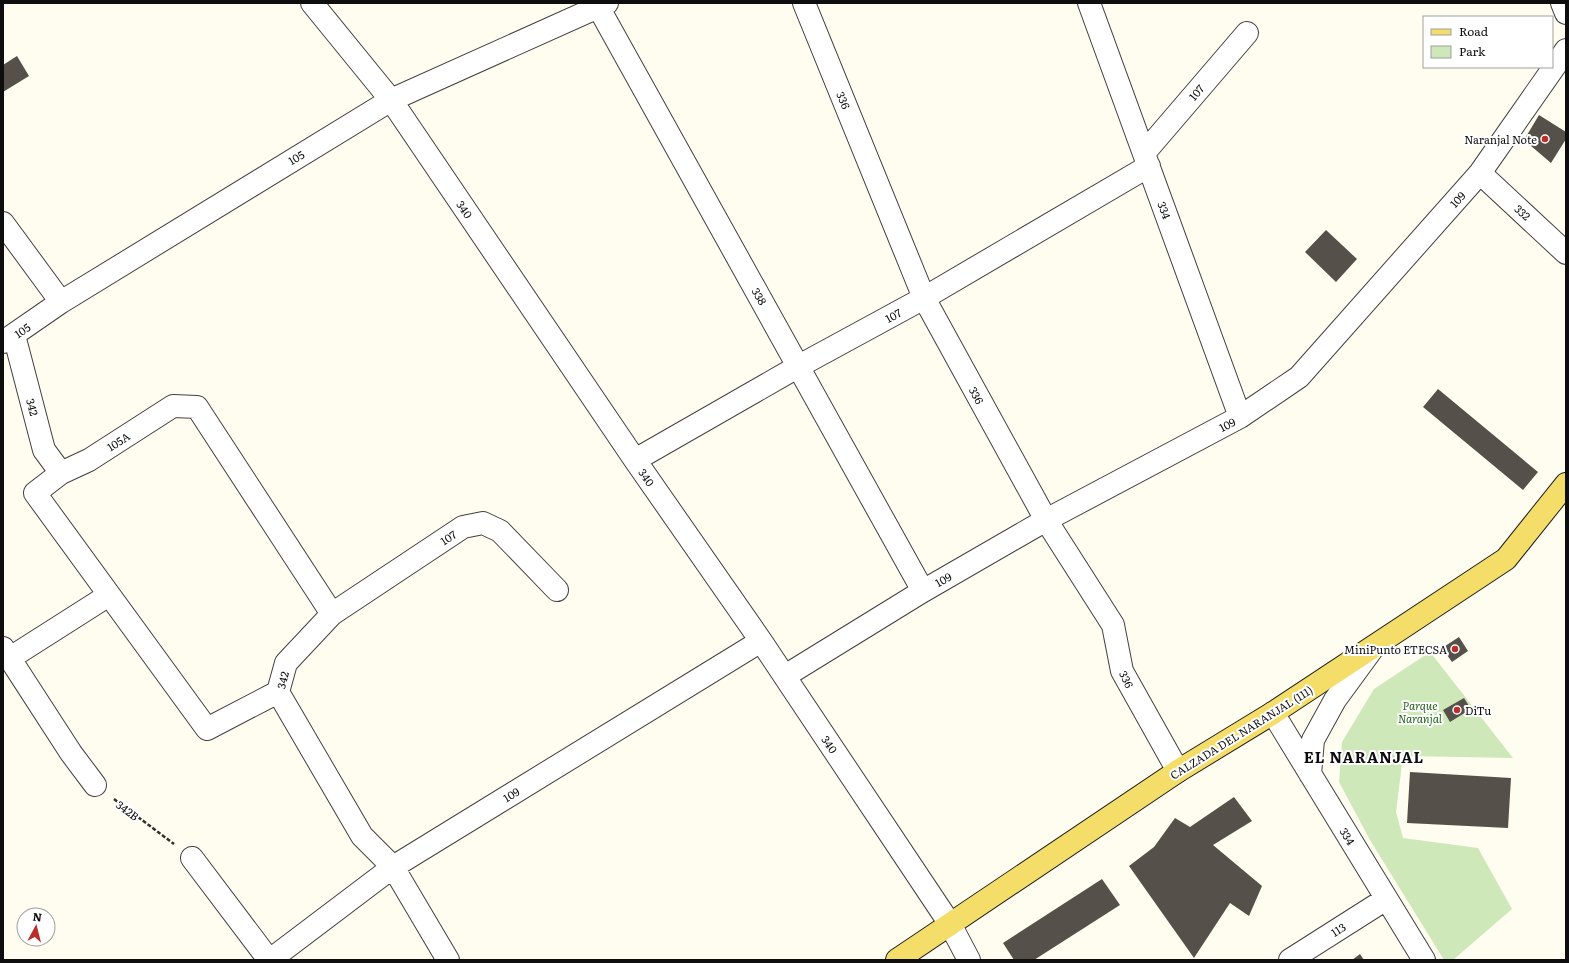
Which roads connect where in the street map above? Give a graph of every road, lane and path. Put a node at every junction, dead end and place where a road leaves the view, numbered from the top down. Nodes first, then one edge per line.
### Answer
1 (312, 3) edge
2 (804, 3) edge
3 (1089, 3) edge
4 (1562, 3) edge
5 (600, 4) edge
6 (1566, 13) edge
7 (1246, 33) dead end
8 (1566, 50) edge
9 (391, 100) junction
10 (1147, 159) junction
11 (1480, 173) junction
12 (3, 223) edge
13 (1566, 253) edge
14 (924, 298) junction
15 (61, 302) junction
16 (9, 339) edge
17 (799, 366) junction
18 (1240, 417) junction
19 (635, 460) junction
20 (61, 473) junction
21 (1566, 484) edge
22 (1046, 520) junction
23 (557, 590) dead end
24 (923, 591) junction
25 (109, 595) junction
26 (332, 614) junction
27 (761, 641) junction
28 (1375, 645) junction
29 (6, 653) edge
30 (785, 676) junction
31 (278, 692) junction
32 (1273, 713) junction
33 (1178, 771) junction
34 (1310, 774) junction
35 (95, 785) joint
36 (192, 858) joint
37 (393, 867) junction
38 (1386, 899) junction
39 (950, 924) junction
40 (269, 960) edge
41 (448, 960) edge
42 (897, 960) edge
43 (969, 960) edge
44 (1290, 960) edge
45 (1424, 960) edge

1 - 9 street, 340
2 - 14 street, 336
3 - 10 street, 334
4 - 6 street
5 - 9 street, 105
5 - 17 street, 338
7 - 10 street, 107
8 - 11 street, 109
9 - 15 street, 105
9 - 19 street, 340
10 - 14 street, 107
10 - 18 street, 334
11 - 13 street, 332
11 - 18 street, 109
12 - 15 street
14 - 17 street, 107
14 - 22 street, 336
15 - 16 street, 105
16 - 20 street, 342
17 - 19 street, 107
17 - 24 street, 338
18 - 22 street, 109
19 - 27 street, 340
20 - 25 street, 105A
20 - 26 street, 105A
21 - 28 main road, CALZADA DEL NARANJAL (111)
22 - 24 street, 109
22 - 33 street, 336
23 - 26 street, 107
24 - 30 street, 109
25 - 29 street
25 - 31 street
26 - 31 street, 342
27 - 30 street, 340
27 - 37 street, 109
28 - 32 main road, CALZADA DEL NARANJAL (111)
28 - 34 street
29 - 35 street
30 - 39 street, 340
31 - 37 street, 342
32 - 33 main road, CALZADA DEL NARANJAL (111)
32 - 34 street, 334
33 - 39 main road, CALZADA DEL NARANJAL (111)
34 - 38 street, 334
35 - 36 path, 342B
36 - 40 street
37 - 40 street, 109
37 - 41 street, 342
38 - 44 street, 113
38 - 45 street, 334
39 - 42 main road, CALZADA DEL NARANJAL (111)
39 - 43 street, 340

